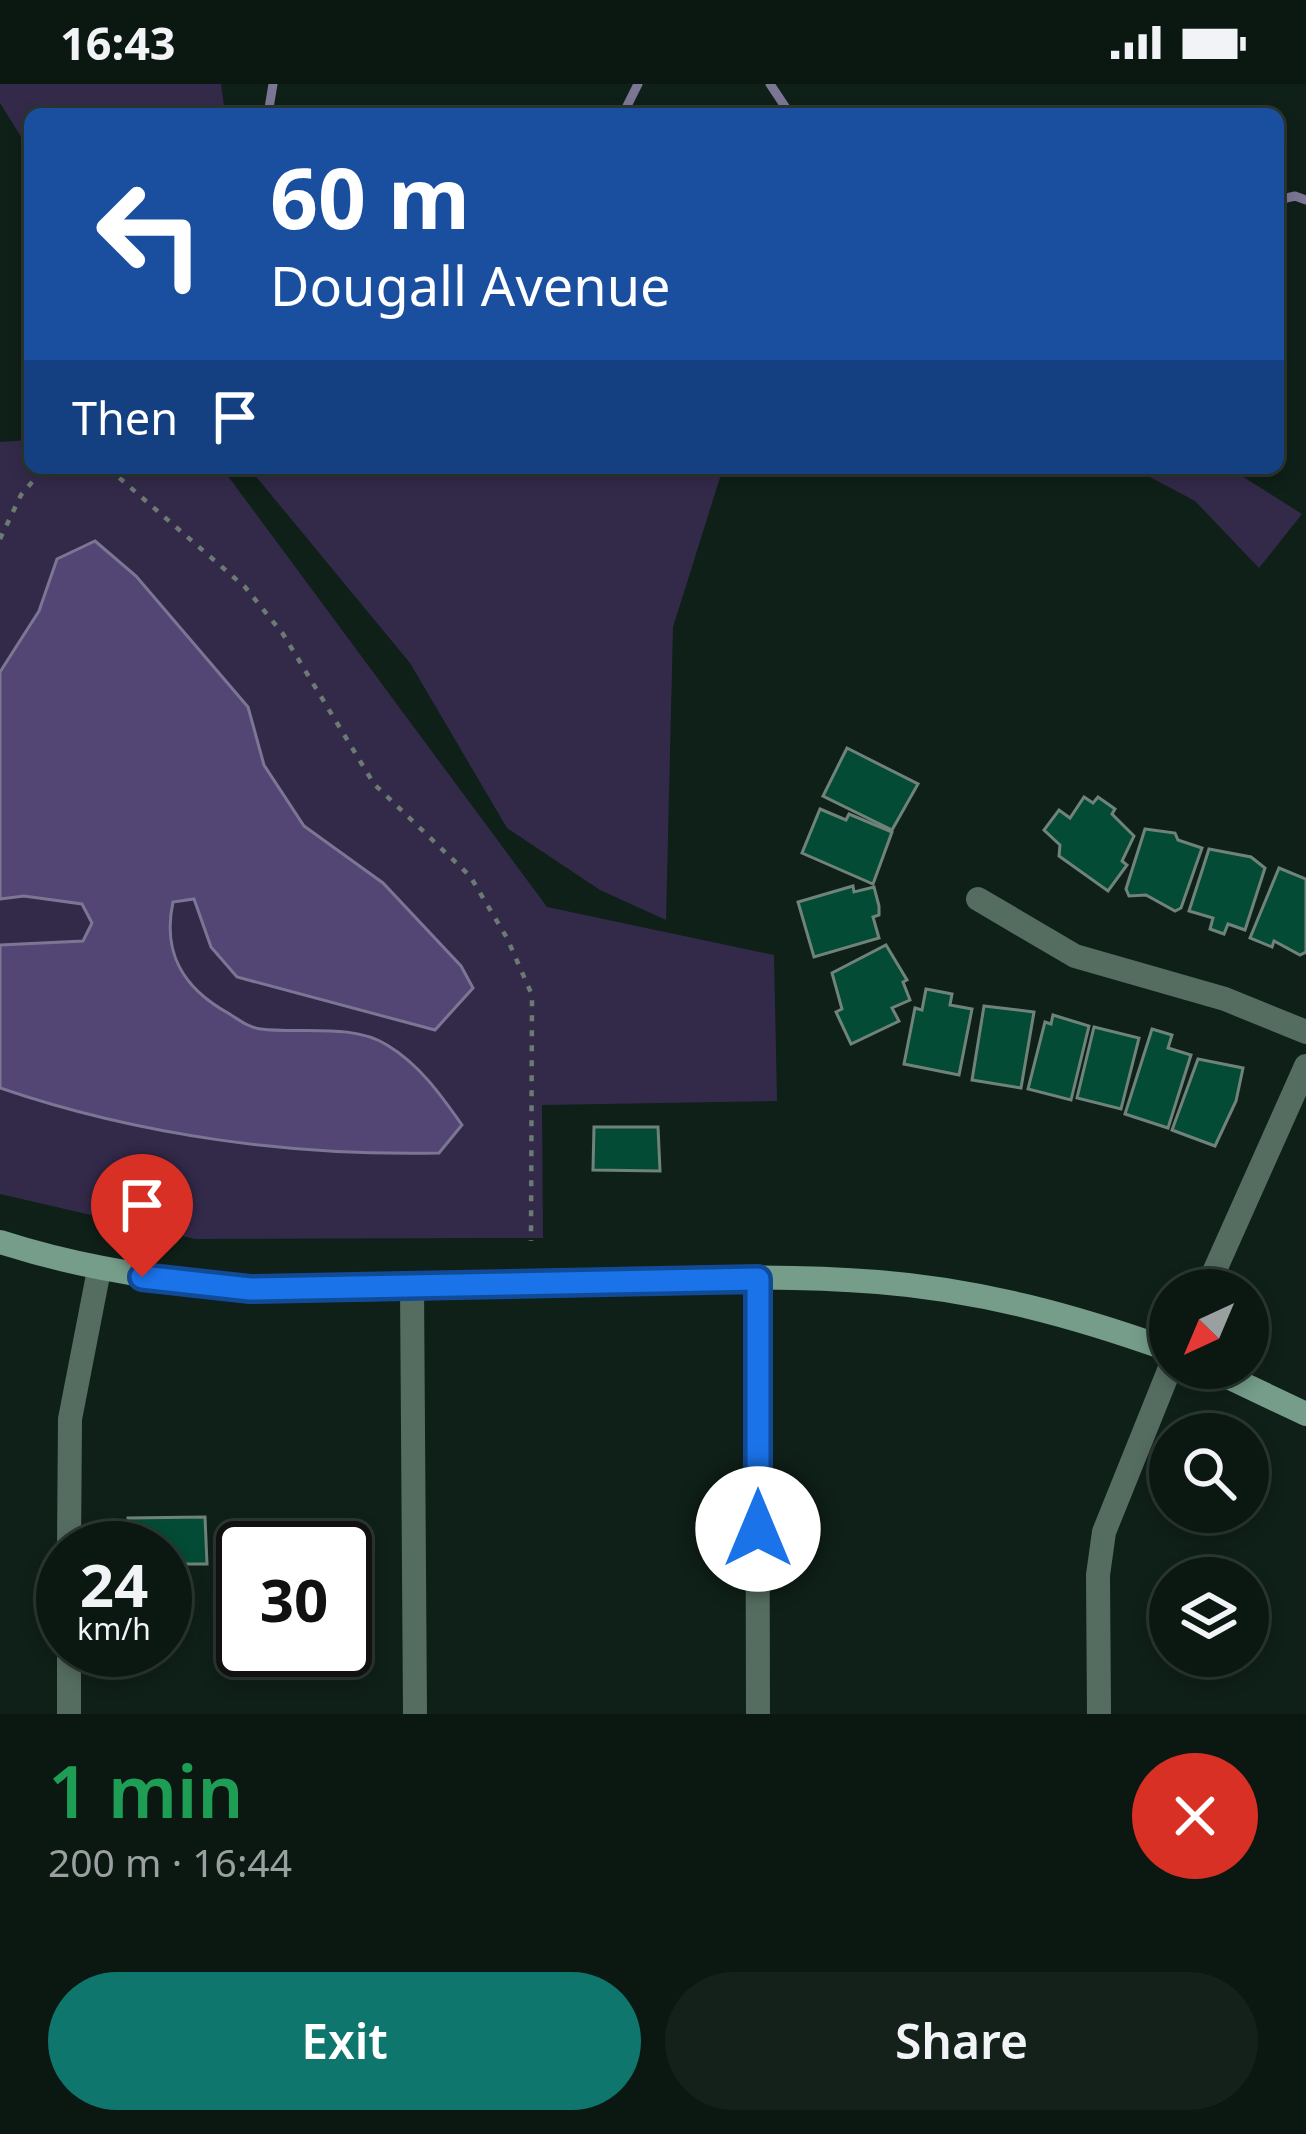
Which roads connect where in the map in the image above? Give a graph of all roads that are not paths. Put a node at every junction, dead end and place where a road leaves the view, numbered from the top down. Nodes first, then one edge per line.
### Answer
1 (978, 899) dead end
2 (1306, 1033) edge
3 (1306, 1066) edge
4 (0, 1242) edge
5 (1214, 1269) edge
6 (99, 1270) junction
7 (758, 1279) junction
8 (412, 1287) junction
9 (1149, 1344) edge
10 (1162, 1389) edge
11 (1253, 1389) edge
12 (1306, 1414) edge
13 (69, 1521) edge
14 (69, 1677) edge
15 (69, 1714) edge
16 (415, 1714) edge
17 (758, 1714) edge
18 (1099, 1714) edge

1 - 2 street
3 - 5 street
4 - 6 street
6 - 8 street
6 - 13 street
7 - 8 street
7 - 9 street
7 - 17 street
8 - 16 street
10 - 18 street
11 - 12 street
14 - 15 street

